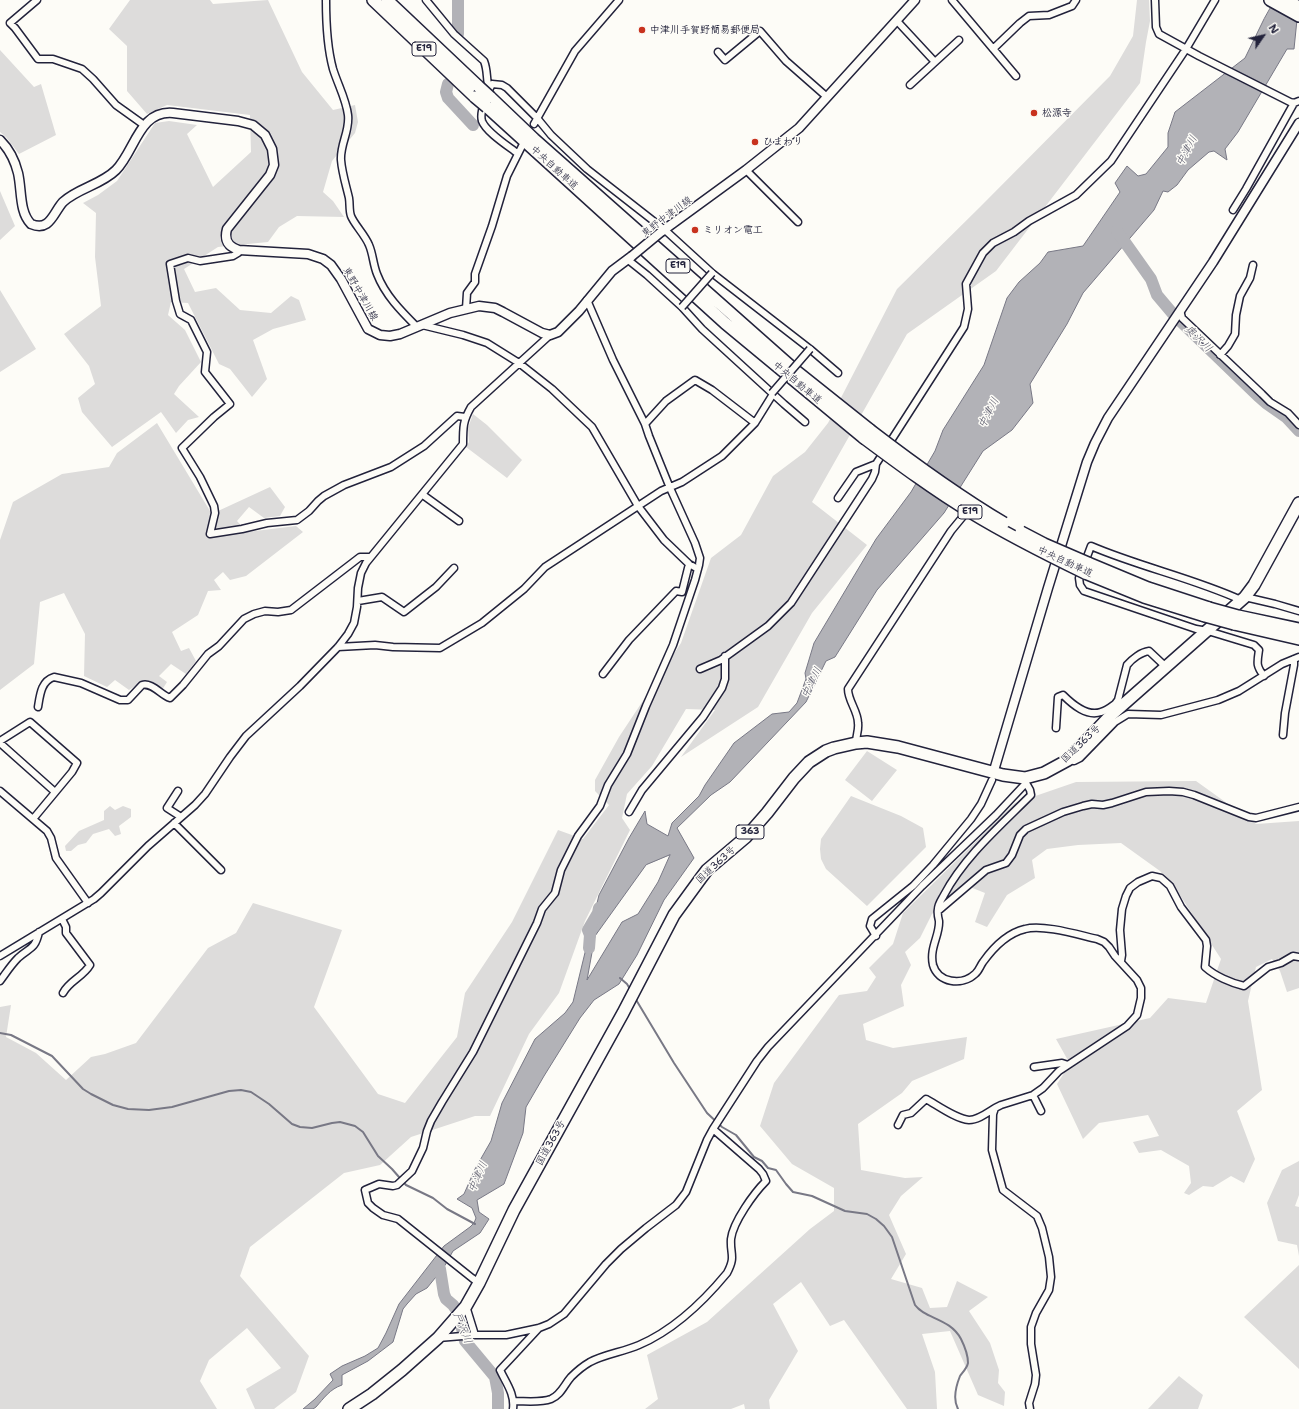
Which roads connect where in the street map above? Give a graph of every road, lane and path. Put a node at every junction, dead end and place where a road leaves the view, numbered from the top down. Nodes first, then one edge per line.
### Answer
1 (37, 0) edge
2 (326, 0) edge
3 (373, 0) edge
4 (387, 0) edge
5 (426, 0) edge
6 (619, 0) edge
7 (915, 0) edge
8 (952, 0) edge
9 (1076, 0) edge
10 (1154, 0) edge
11 (1215, 0) edge
12 (1270, 0) edge
13 (1286, 0) edge
14 (1299, 7) edge
15 (1299, 16) edge
16 (897, 21) junction
17 (959, 40) dead end
18 (993, 49) junction
19 (1186, 49) junction
20 (718, 52) dead end
21 (935, 62) junction
22 (1016, 76) dead end
23 (910, 85) dead end
24 (476, 91) junction
25 (827, 97) junction
26 (489, 98) junction
27 (1294, 102) edge
28 (537, 118) junction
29 (1299, 123) edge
30 (534, 124) dead end
31 (144, 126) junction
32 (0, 140) edge
33 (522, 146) dead end
34 (517, 153) junction
35 (746, 170) junction
36 (1233, 210) dead end
37 (798, 222) dead end
38 (663, 231) junction
39 (239, 250) junction
40 (630, 258) junction
41 (1253, 265) dead end
42 (712, 273) junction
43 (587, 300) junction
44 (682, 307) junction
45 (466, 309) junction
46 (1179, 311) junction
47 (420, 326) junction
48 (550, 335) junction
49 (810, 349) junction
50 (1220, 354) junction
51 (519, 363) junction
52 (838, 372) dead end
53 (773, 394) junction
54 (465, 418) junction
55 (805, 422) dead end
56 (754, 423) junction
57 (646, 424) junction
58 (1299, 425) edge
59 (876, 464) junction
60 (670, 488) junction
61 (423, 495) junction
62 (838, 498) dead end
63 (1299, 503) edge
64 (638, 506) junction
65 (966, 514) dead end
66 (460, 521) dead end
67 (370, 557) junction
68 (689, 564) junction
69 (454, 568) dead end
70 (698, 569) junction
71 (1243, 599) junction
72 (358, 601) junction
73 (1299, 611) edge
74 (1236, 620) junction
75 (1299, 629) edge
76 (1208, 631) junction
77 (1299, 639) edge
78 (338, 647) junction
79 (725, 656) junction
80 (1296, 658) edge
81 (1166, 667) junction
82 (700, 669) dead end
83 (603, 674) dead end
84 (1264, 676) junction
85 (1117, 706) junction
86 (38, 707) dead end
87 (1056, 728) dead end
88 (1283, 735) dead end
89 (0, 742) edge
90 (856, 742) junction
91 (1068, 760) junction
92 (995, 767) dead end
93 (992, 780) dead end
94 (1026, 780) junction
95 (0, 791) edge
96 (178, 791) dead end
97 (55, 792) junction
98 (1299, 807) edge
99 (629, 812) dead end
100 (181, 818) junction
101 (33, 819) junction
102 (174, 823) junction
103 (221, 870) dead end
104 (88, 903) junction
105 (938, 911) junction
106 (62, 919) junction
107 (39, 932) junction
108 (876, 936) junction
109 (0, 956) edge
110 (1299, 957) edge
111 (1121, 961) junction
112 (0, 981) edge
113 (63, 993) dead end
114 (1068, 1065) junction
115 (1034, 1067) dead end
116 (1033, 1095) junction
117 (995, 1108) junction
118 (1041, 1111) dead end
119 (898, 1125) dead end
120 (713, 1129) junction
121 (476, 1281) junction
122 (466, 1306) junction
123 (538, 1328) junction
124 (475, 1335) junction
125 (438, 1338) junction
126 (514, 1401) junction
127 (349, 1409) edge
128 (513, 1409) edge
129 (1030, 1409) edge

1 - 31 street
2 - 47 street
3 - 24 highway, 中央自動車道 / E19
4 - 24 highway, 中央自動車道 / E19
5 - 26 street
6 - 28 street
7 - 16 main road, 東野中津川線
8 - 18 street
9 - 18 street
10 - 19 street
11 - 19 street
12 - 15 highway
13 - 14 highway
16 - 21 street
16 - 25 main road, 東野中津川線
17 - 21 street
18 - 22 street
19 - 27 street
19 - 59 street
20 - 25 street
21 - 23 street
24 - 26 highway, 中央自動車道 / E19, bridge
25 - 35 main road, 東野中津川線
26 - 28 street
26 - 34 street
26 - 74 highway, 中央自動車道 / E19, bridge
27 - 36 street
28 - 30 street
28 - 38 street
29 - 46 main road
31 - 32 main road
31 - 39 main road
33 - 34 street
34 - 45 street
35 - 37 street
35 - 38 main road, 東野中津川線
38 - 40 main road, 東野中津川線, bridge
38 - 42 street
39 - 47 main road, 東野中津川線
39 - 54 street
40 - 43 main road, 東野中津川線
40 - 44 street
41 - 50 street
42 - 44 street, bridge
42 - 49 street
43 - 48 main road, 東野中津川線
43 - 57 street
44 - 53 street
45 - 47 main road, 東野中津川線
45 - 48 main road, 東野中津川線
46 - 50 street
46 - 92 main road
47 - 51 street
48 - 51 street
49 - 52 street
49 - 53 street, bridge
50 - 58 street
51 - 54 street
51 - 64 street
53 - 55 street
53 - 56 street
54 - 61 street
56 - 57 street
56 - 60 street
57 - 60 street
59 - 62 street
59 - 79 street
60 - 64 street
60 - 70 street
61 - 66 street
61 - 67 street
63 - 71 highway, 国道363号 / 363
64 - 68 street
64 - 78 street
65 - 90 street
67 - 72 street
67 - 86 street
68 - 70 street
68 - 83 street
69 - 72 street
70 - 121 street
71 - 73 street
71 - 76 highway, 国道363号 / 363
71 - 76 street
72 - 78 street
74 - 75 highway, 中央自動車道 / E19
74 - 77 highway, 中央自動車道 / E19
76 - 81 highway, 国道363号 / 363
76 - 84 street
78 - 100 street
79 - 82 street
79 - 99 street
80 - 84 street
80 - 88 street
81 - 85 highway, 国道363号 / 363
81 - 85 street
84 - 91 street
85 - 87 street
85 - 91 highway, 国道363号 / 363
89 - 97 street
89 - 97 street
90 - 94 highway, 国道363号 / 363
90 - 121 highway, 国道363号 / 363
91 - 94 highway, 国道363号 / 363
93 - 108 street
94 - 105 street
94 - 108 street
95 - 101 street
96 - 100 street
97 - 101 street
98 - 105 street
100 - 102 street
101 - 104 street
102 - 103 street
102 - 104 street
104 - 106 street
105 - 111 street
106 - 107 street
106 - 113 street
107 - 109 street
107 - 112 street
108 - 120 street
110 - 111 street
111 - 114 street
114 - 115 street
114 - 116 street
116 - 117 street
116 - 118 street
117 - 119 street
117 - 129 street
120 - 123 street
120 - 126 street
121 - 122 highway, 国道363号 / 363
122 - 124 street
122 - 125 highway, 国道363号 / 363
123 - 124 street
123 - 126 street
124 - 125 street
125 - 127 highway, 国道363号 / 363
126 - 128 street

